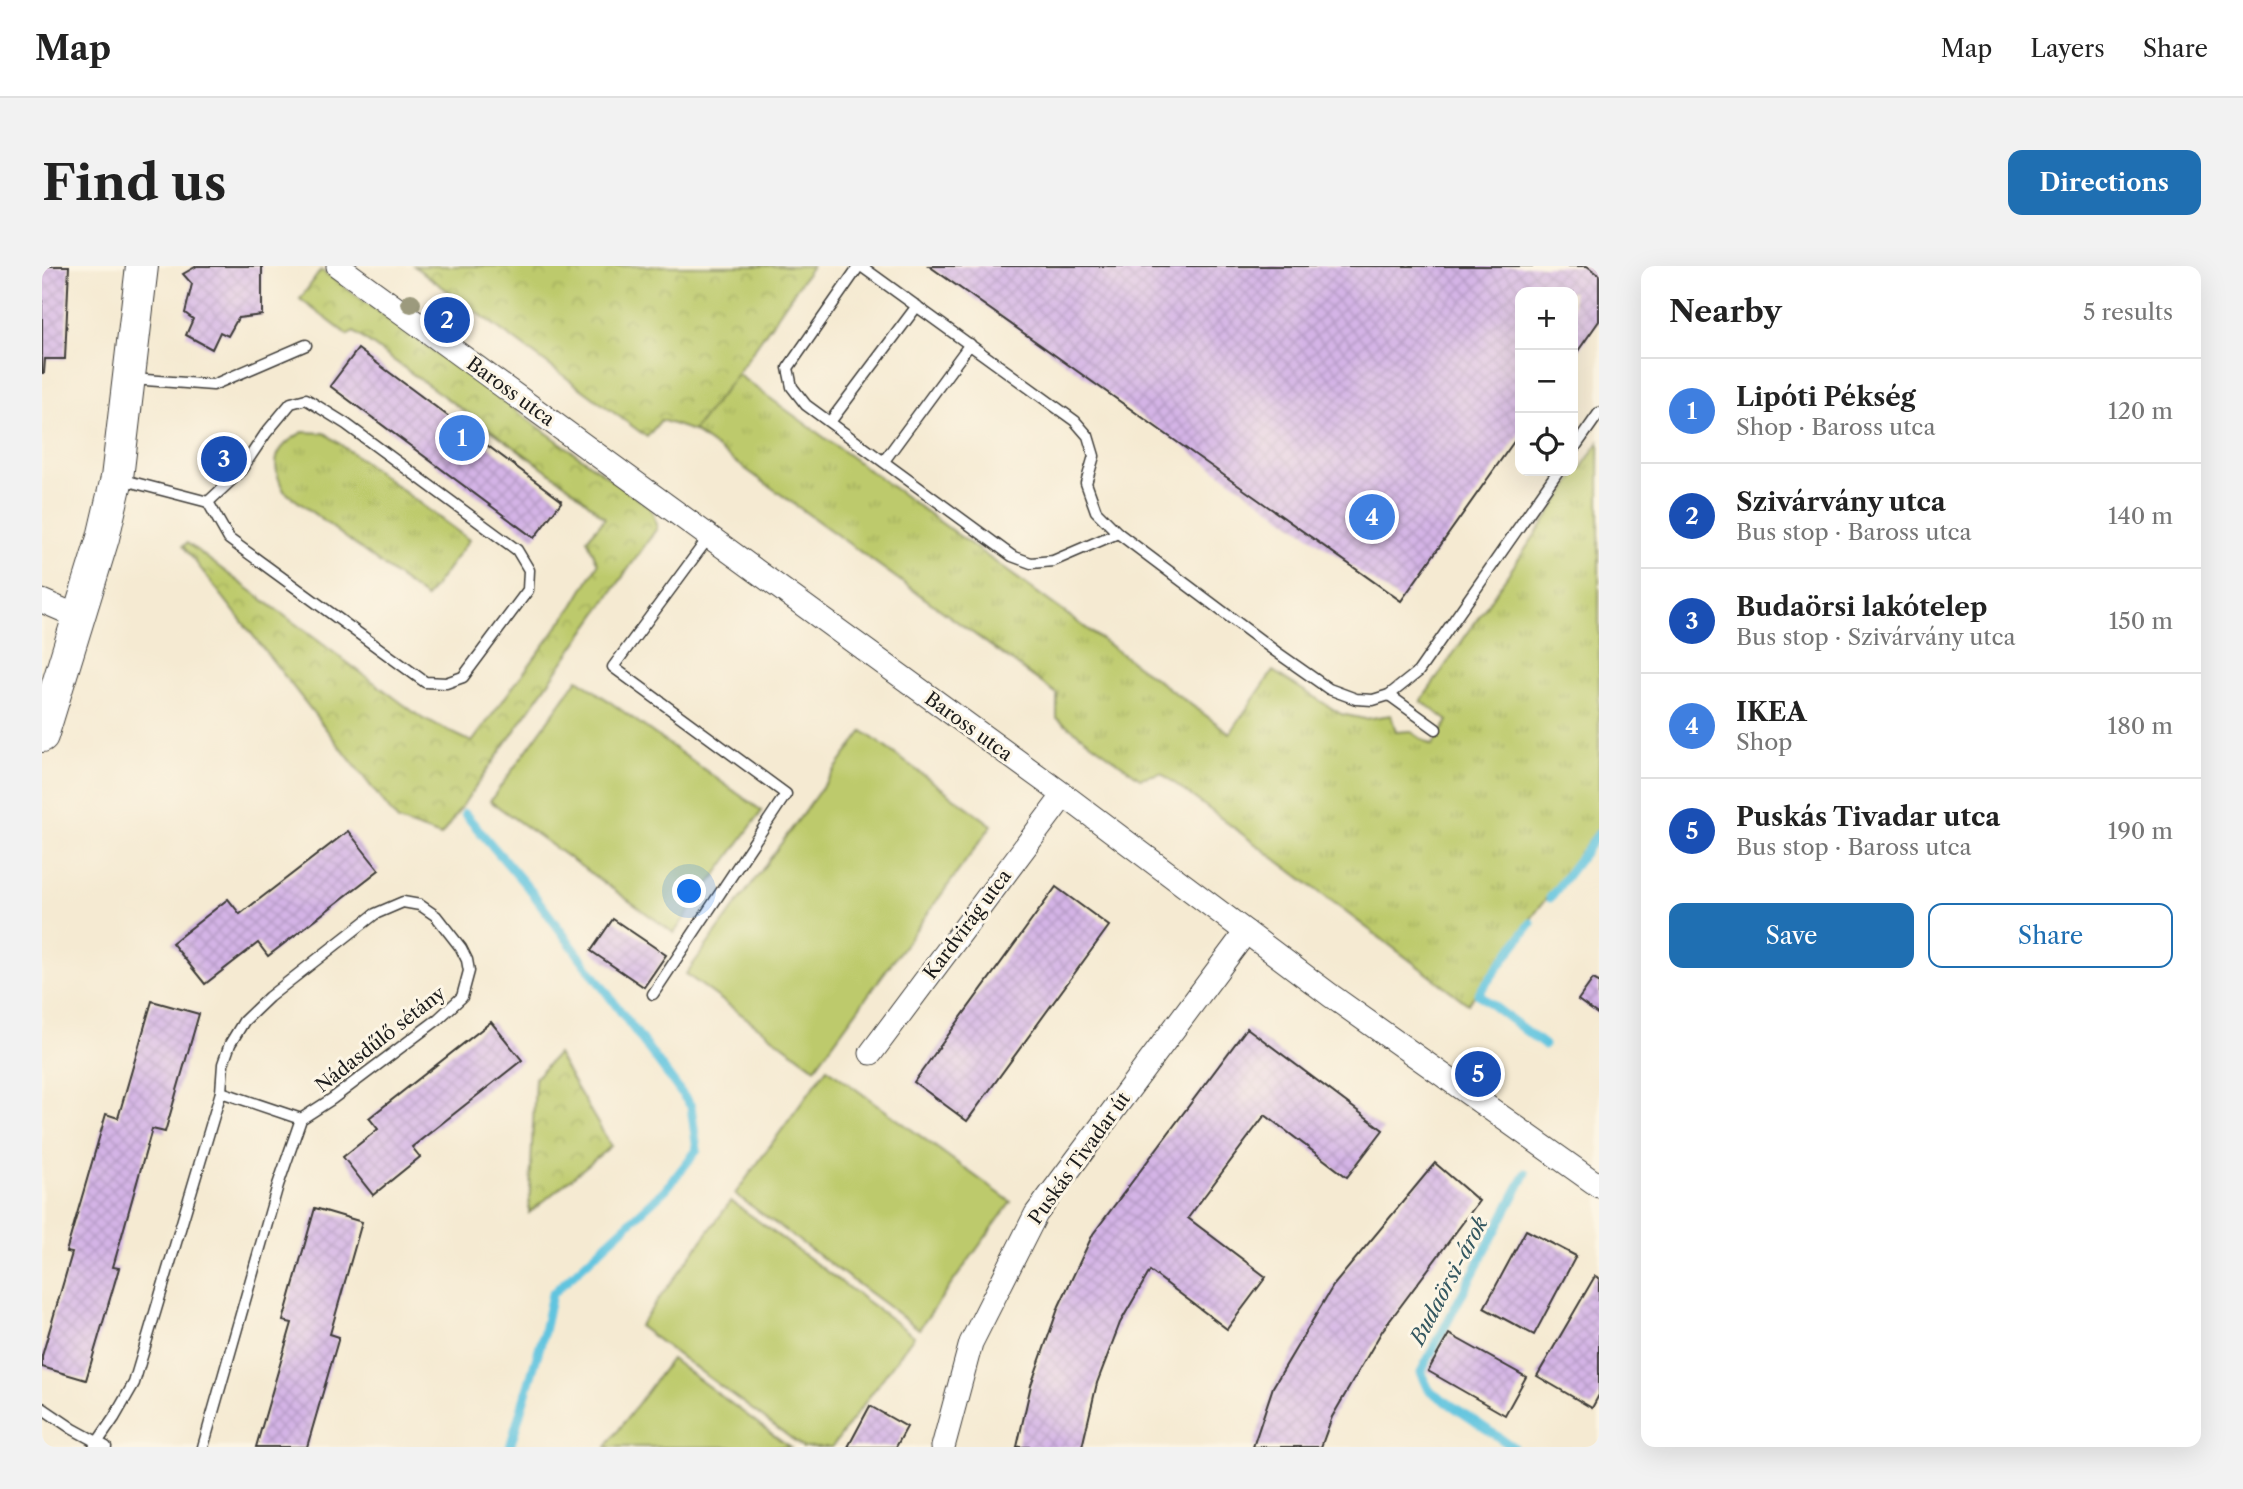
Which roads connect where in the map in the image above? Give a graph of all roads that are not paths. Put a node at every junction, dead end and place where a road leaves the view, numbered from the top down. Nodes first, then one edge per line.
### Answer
1 (142, 266) edge
2 (338, 266) edge
3 (860, 266) edge
4 (917, 306) junction
5 (970, 344) junction
6 (306, 345) dead end
7 (129, 379) junction
8 (1599, 412) edge
9 (830, 422) junction
10 (1578, 443) edge
11 (884, 461) junction
12 (1555, 476) edge
13 (117, 478) junction
14 (208, 502) junction
15 (1118, 533) junction
16 (709, 537) junction
17 (42, 601) edge
18 (79, 617) junction
19 (1389, 695) junction
20 (47, 702) edge
21 (1436, 730) dead end
22 (42, 736) edge
23 (1064, 795) junction
24 (1246, 932) junction
25 (653, 995) dead end
26 (871, 1053) dead end
27 (221, 1092) junction
28 (301, 1119) junction
29 (1599, 1186) edge
30 (42, 1408) edge
31 (100, 1445) edge
32 (203, 1447) edge
33 (943, 1447) edge

1 - 7 street
2 - 16 street, Baross utca
3 - 4 lane
3 - 9 lane
4 - 5 lane
4 - 9 lane
5 - 11 lane
5 - 15 lane
6 - 7 lane
7 - 13 street
8 - 10 lane
9 - 11 lane
11 - 15 lane
12 - 19 lane
13 - 14 lane
13 - 18 street
14 - 14 lane
15 - 19 lane
16 - 23 street, Baross utca
16 - 25 lane
17 - 18 street
18 - 20 street
19 - 21 lane
20 - 22 street
23 - 24 street, Baross utca
23 - 26 street, Kardvirág utca
24 - 29 street, Baross utca
24 - 33 street, Puskás Tivadar út
27 - 28 lane
27 - 28 lane, Nádasdűlő sétány
27 - 31 lane, Nádasdűlő sétány
28 - 32 lane
30 - 31 lane

